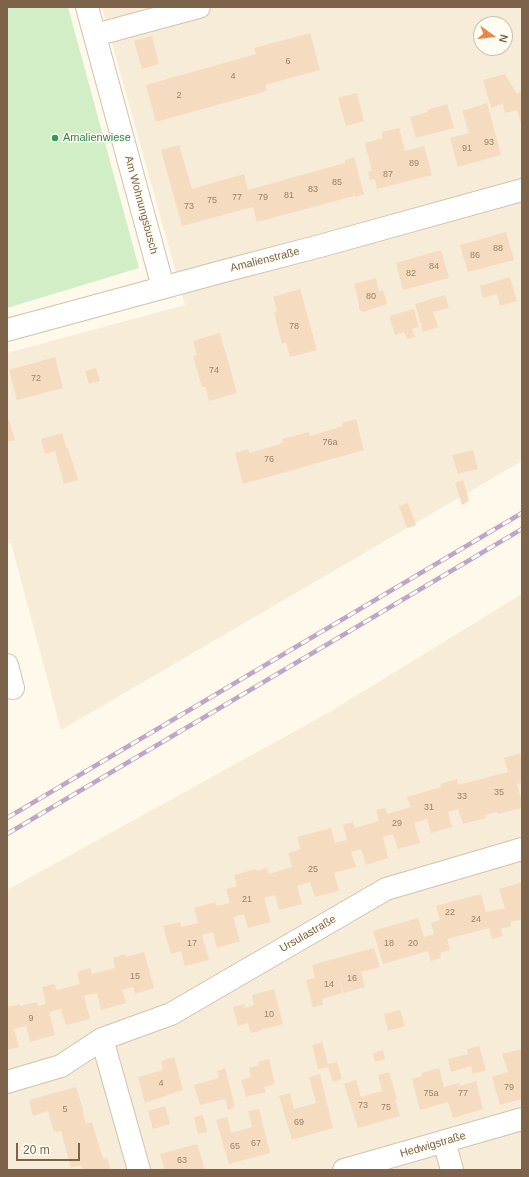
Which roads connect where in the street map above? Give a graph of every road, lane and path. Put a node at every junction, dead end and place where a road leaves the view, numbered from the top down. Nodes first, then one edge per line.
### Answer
1 (87, 7) edge
2 (199, 7) edge
3 (95, 35) junction
4 (522, 190) edge
5 (163, 288) junction
6 (7, 330) edge
7 (7, 665) edge
8 (13, 688) dead end
9 (522, 849) edge
10 (102, 1039) junction
11 (7, 1082) edge
12 (522, 1119) edge
13 (444, 1141) junction
14 (139, 1170) edge
15 (344, 1170) edge
16 (452, 1170) edge

1 - 3 street, Am Wohnungsbusch
2 - 3 street
3 - 5 street, Am Wohnungsbusch
4 - 5 street, Amalienstraße
5 - 6 street, Amalienstraße
7 - 8 street
9 - 10 street, Ursulastraße
10 - 11 street, Ursulastraße
10 - 14 street
12 - 13 street, Hedwigstraße
13 - 15 street, Hedwigstraße
13 - 16 street

